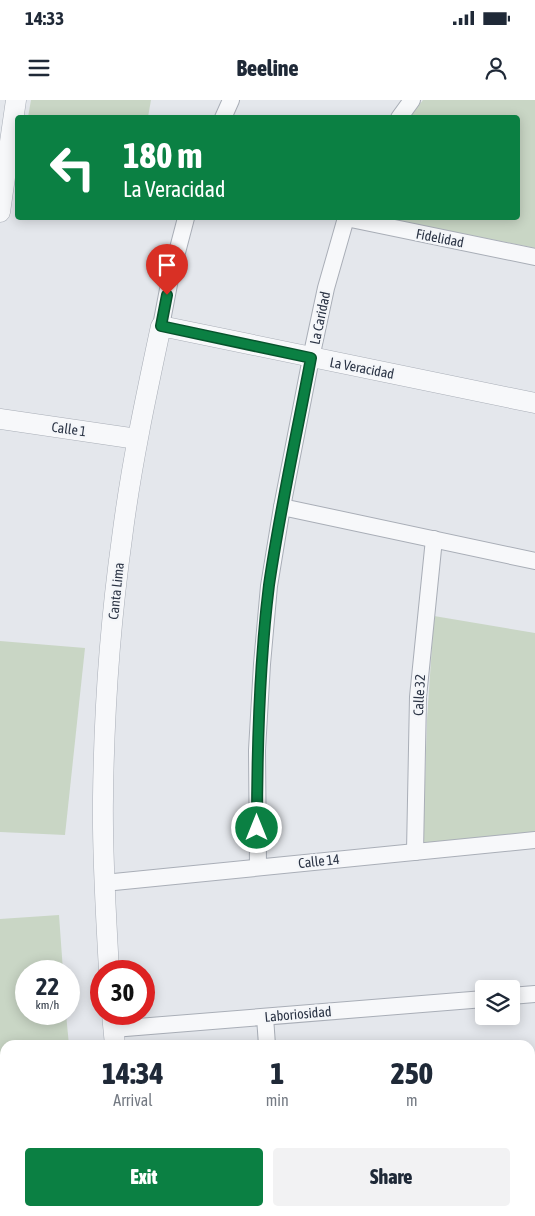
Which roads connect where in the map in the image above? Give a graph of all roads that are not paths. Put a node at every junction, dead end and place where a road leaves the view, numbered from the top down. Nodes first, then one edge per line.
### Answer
1 (16, 100) edge
2 (231, 100) edge
3 (412, 100) edge
4 (224, 115) edge
5 (401, 115) edge
6 (0, 212) edge
7 (185, 220) edge
8 (345, 220) edge
9 (356, 220) edge
10 (535, 256) edge
11 (161, 326) junction
12 (311, 358) junction
13 (535, 403) edge
14 (0, 419) edge
15 (137, 439) junction
16 (282, 508) junction
17 (434, 539) junction
18 (535, 561) edge
19 (535, 840) edge
20 (415, 852) junction
21 (258, 867) junction
22 (104, 883) junction
23 (108, 960) edge
24 (535, 994) edge
25 (520, 995) edge
26 (475, 1000) edge
27 (265, 1017) junction
28 (113, 1029) edge
29 (267, 1040) edge

1 - 6 street
2 - 4 street
3 - 5 street
7 - 11 street, Canta Lima
8 - 12 street, La Caridad
9 - 10 street, Fidelidad
11 - 12 street, La Veracidad
11 - 15 street, Canta Lima
12 - 13 street, La Veracidad
12 - 16 street, La Caridad
14 - 15 street, Calle 1
15 - 22 street, Canta Lima
16 - 17 street
16 - 21 street, La Caridad
17 - 18 street
17 - 20 street, Calle 32
19 - 20 street, Calle 14
20 - 21 street, Calle 14
21 - 22 street, Calle 14
22 - 23 street, Canta Lima
24 - 25 street
26 - 27 street, Laboriosidad
27 - 28 street, Laboriosidad
27 - 29 street

